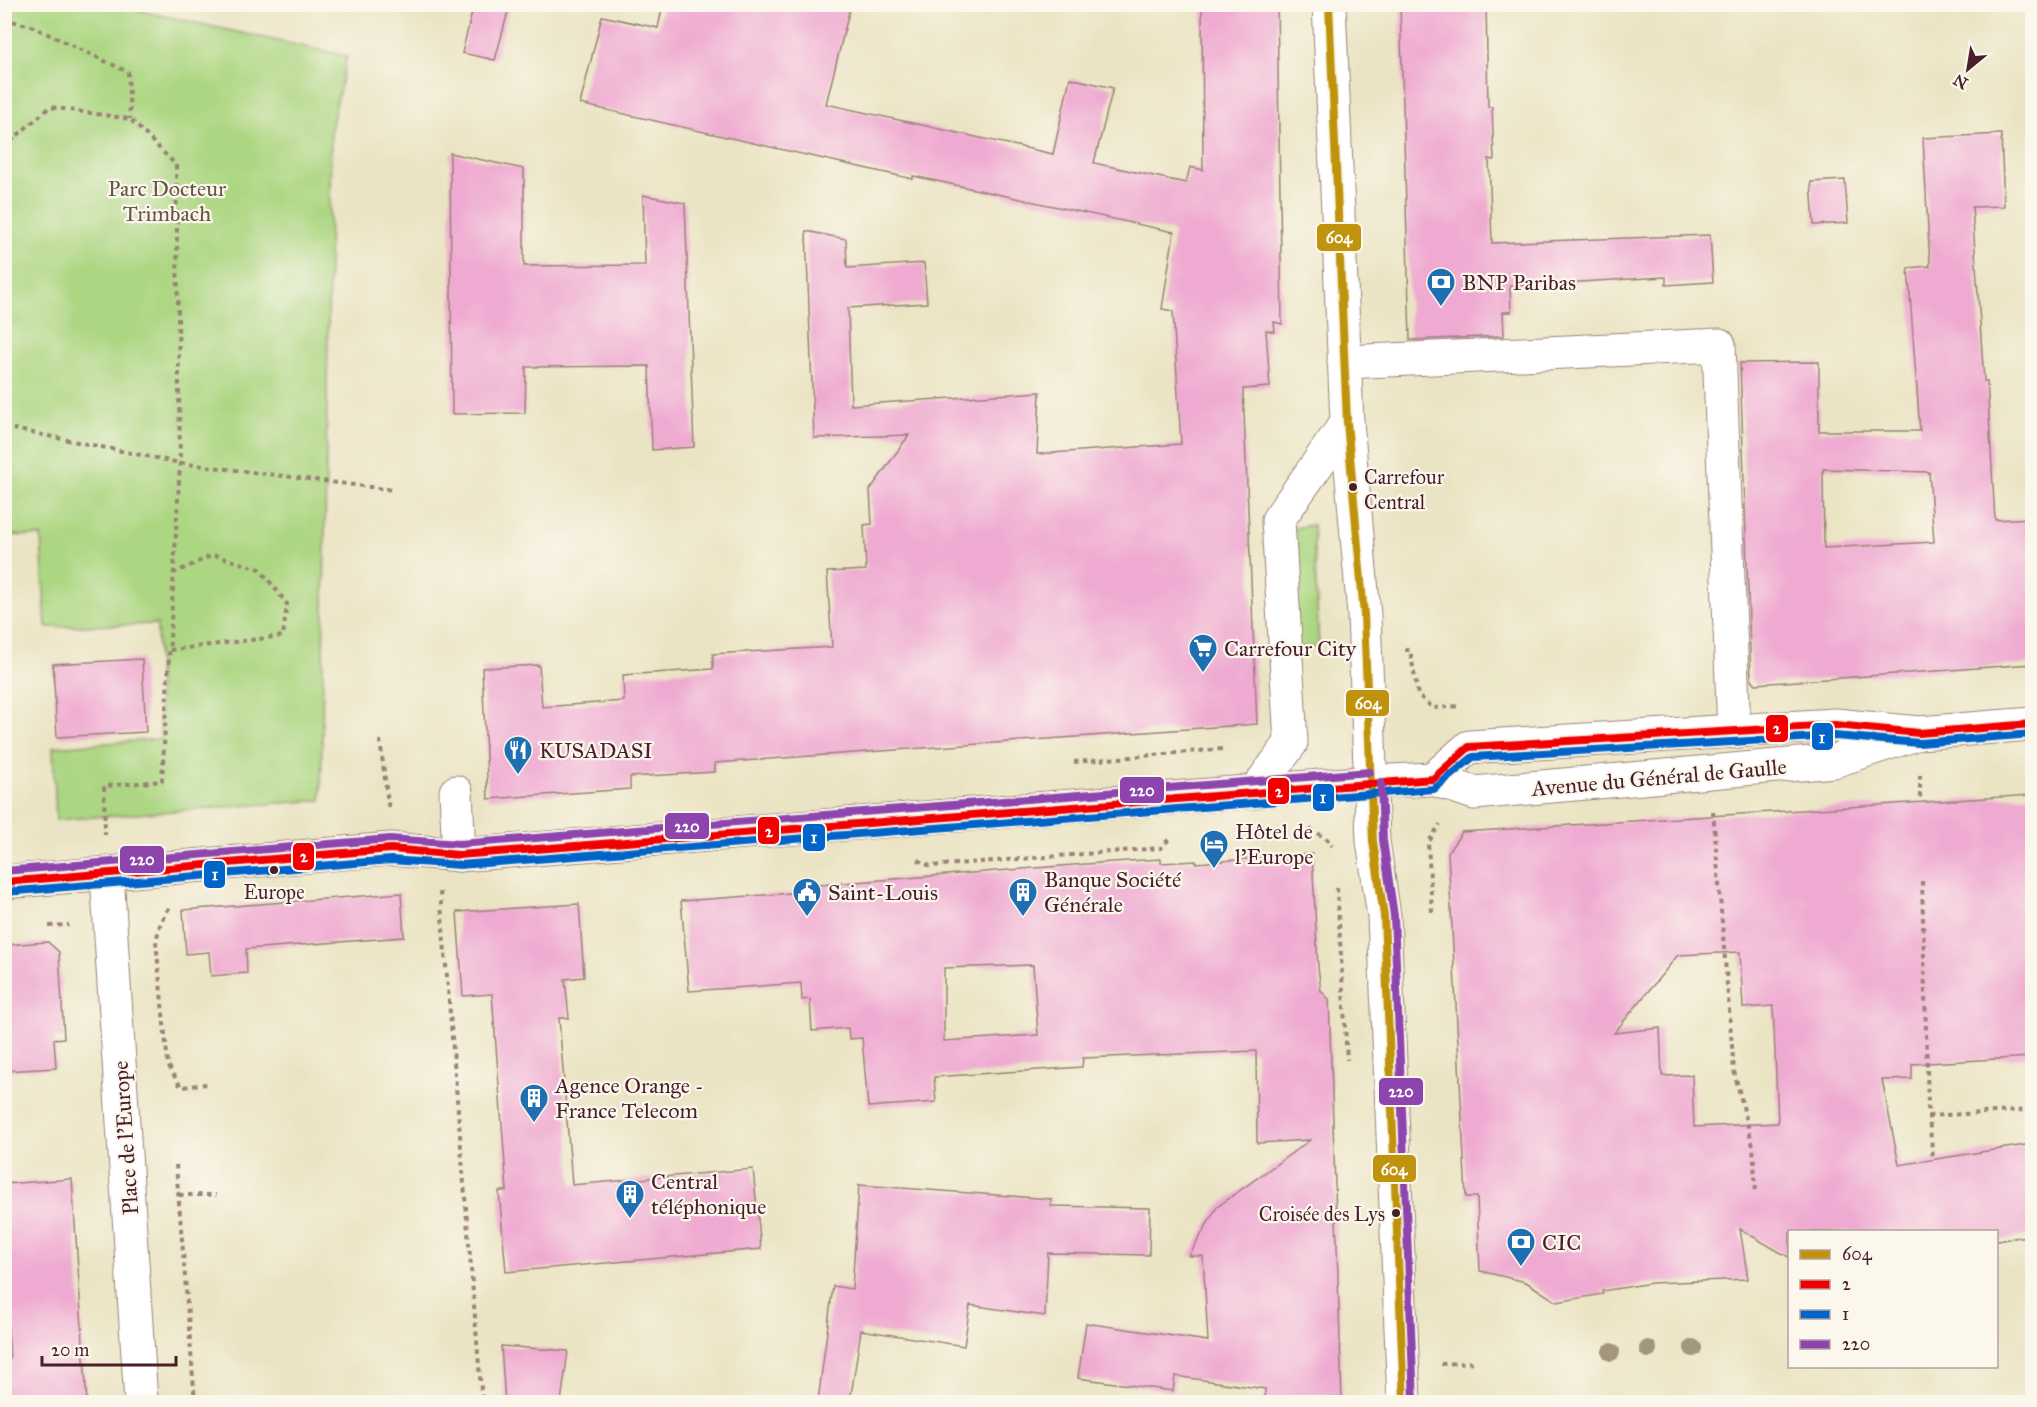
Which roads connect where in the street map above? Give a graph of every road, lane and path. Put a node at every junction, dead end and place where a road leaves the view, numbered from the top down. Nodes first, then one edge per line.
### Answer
1 (1329, 4) edge
2 (4, 19) edge
3 (130, 119) junction
4 (4, 147) edge
5 (1344, 362) junction
6 (1347, 422) junction
7 (4, 426) edge
8 (180, 464) junction
9 (393, 490) dead end
10 (174, 573) junction
11 (170, 650) junction
12 (1366, 651) junction
13 (1468, 705) dead end
14 (2032, 724) edge
15 (1734, 732) junction
16 (1919, 733) junction
17 (380, 740) dead end
18 (1222, 749) dead end
19 (1065, 763) dead end
20 (1711, 771) junction
21 (1433, 779) junction
22 (1371, 782) junction
23 (456, 792) dead end
24 (1255, 792) junction
25 (1443, 820) dead end
26 (390, 823) dead end
27 (1299, 829) dead end
28 (1171, 836) dead end
29 (1336, 852) dead end
30 (459, 855) junction
31 (912, 858) dead end
32 (107, 875) junction
33 (1922, 881) dead end
34 (4, 882) edge
35 (1336, 884) dead end
36 (428, 891) dead end
37 (440, 892) junction
38 (447, 892) dead end
39 (173, 902) dead end
40 (1432, 912) dead end
41 (1337, 916) dead end
42 (76, 924) dead end
43 (49, 926) dead end
44 (207, 1084) dead end
45 (2032, 1110) edge
46 (1928, 1116) junction
47 (1933, 1159) dead end
48 (176, 1165) dead end
49 (1756, 1194) dead end
50 (216, 1195) dead end
51 (179, 1196) junction
52 (141, 1402) edge
53 (195, 1402) edge
54 (482, 1402) edge
55 (1404, 1402) edge

1 - 5 main road
2 - 3 path
3 - 4 path
3 - 8 path
5 - 6 main road
5 - 15 main road
6 - 12 main road
6 - 24 main road
7 - 8 path
8 - 9 path
8 - 10 path
10 - 11 path
10 - 11 path
11 - 32 path
12 - 13 path
12 - 22 main road
14 - 16 main road, Avenue du Général de Gaulle
15 - 16 main road, Avenue du Général de Gaulle
15 - 21 main road, Avenue du Général de Gaulle
16 - 20 main road, Avenue du Général de Gaulle
17 - 26 path
18 - 19 path
20 - 21 main road, Avenue du Général de Gaulle
20 - 49 path
21 - 22 main road, Avenue du Général de Gaulle
22 - 24 main road, Avenue du Général de Gaulle
22 - 55 main road
23 - 30 main road
24 - 30 main road, Avenue du Général de Gaulle
25 - 40 path
27 - 29 path
28 - 31 path
30 - 32 main road, Avenue du Général de Gaulle
32 - 34 main road, Avenue du Général de Gaulle
32 - 52 main road, Place de l'Europe
33 - 46 path
35 - 41 path
36 - 37 path
37 - 38 path
37 - 54 path
39 - 44 path
42 - 43 path
45 - 46 path
46 - 47 path
48 - 51 path
50 - 51 path
51 - 53 path

